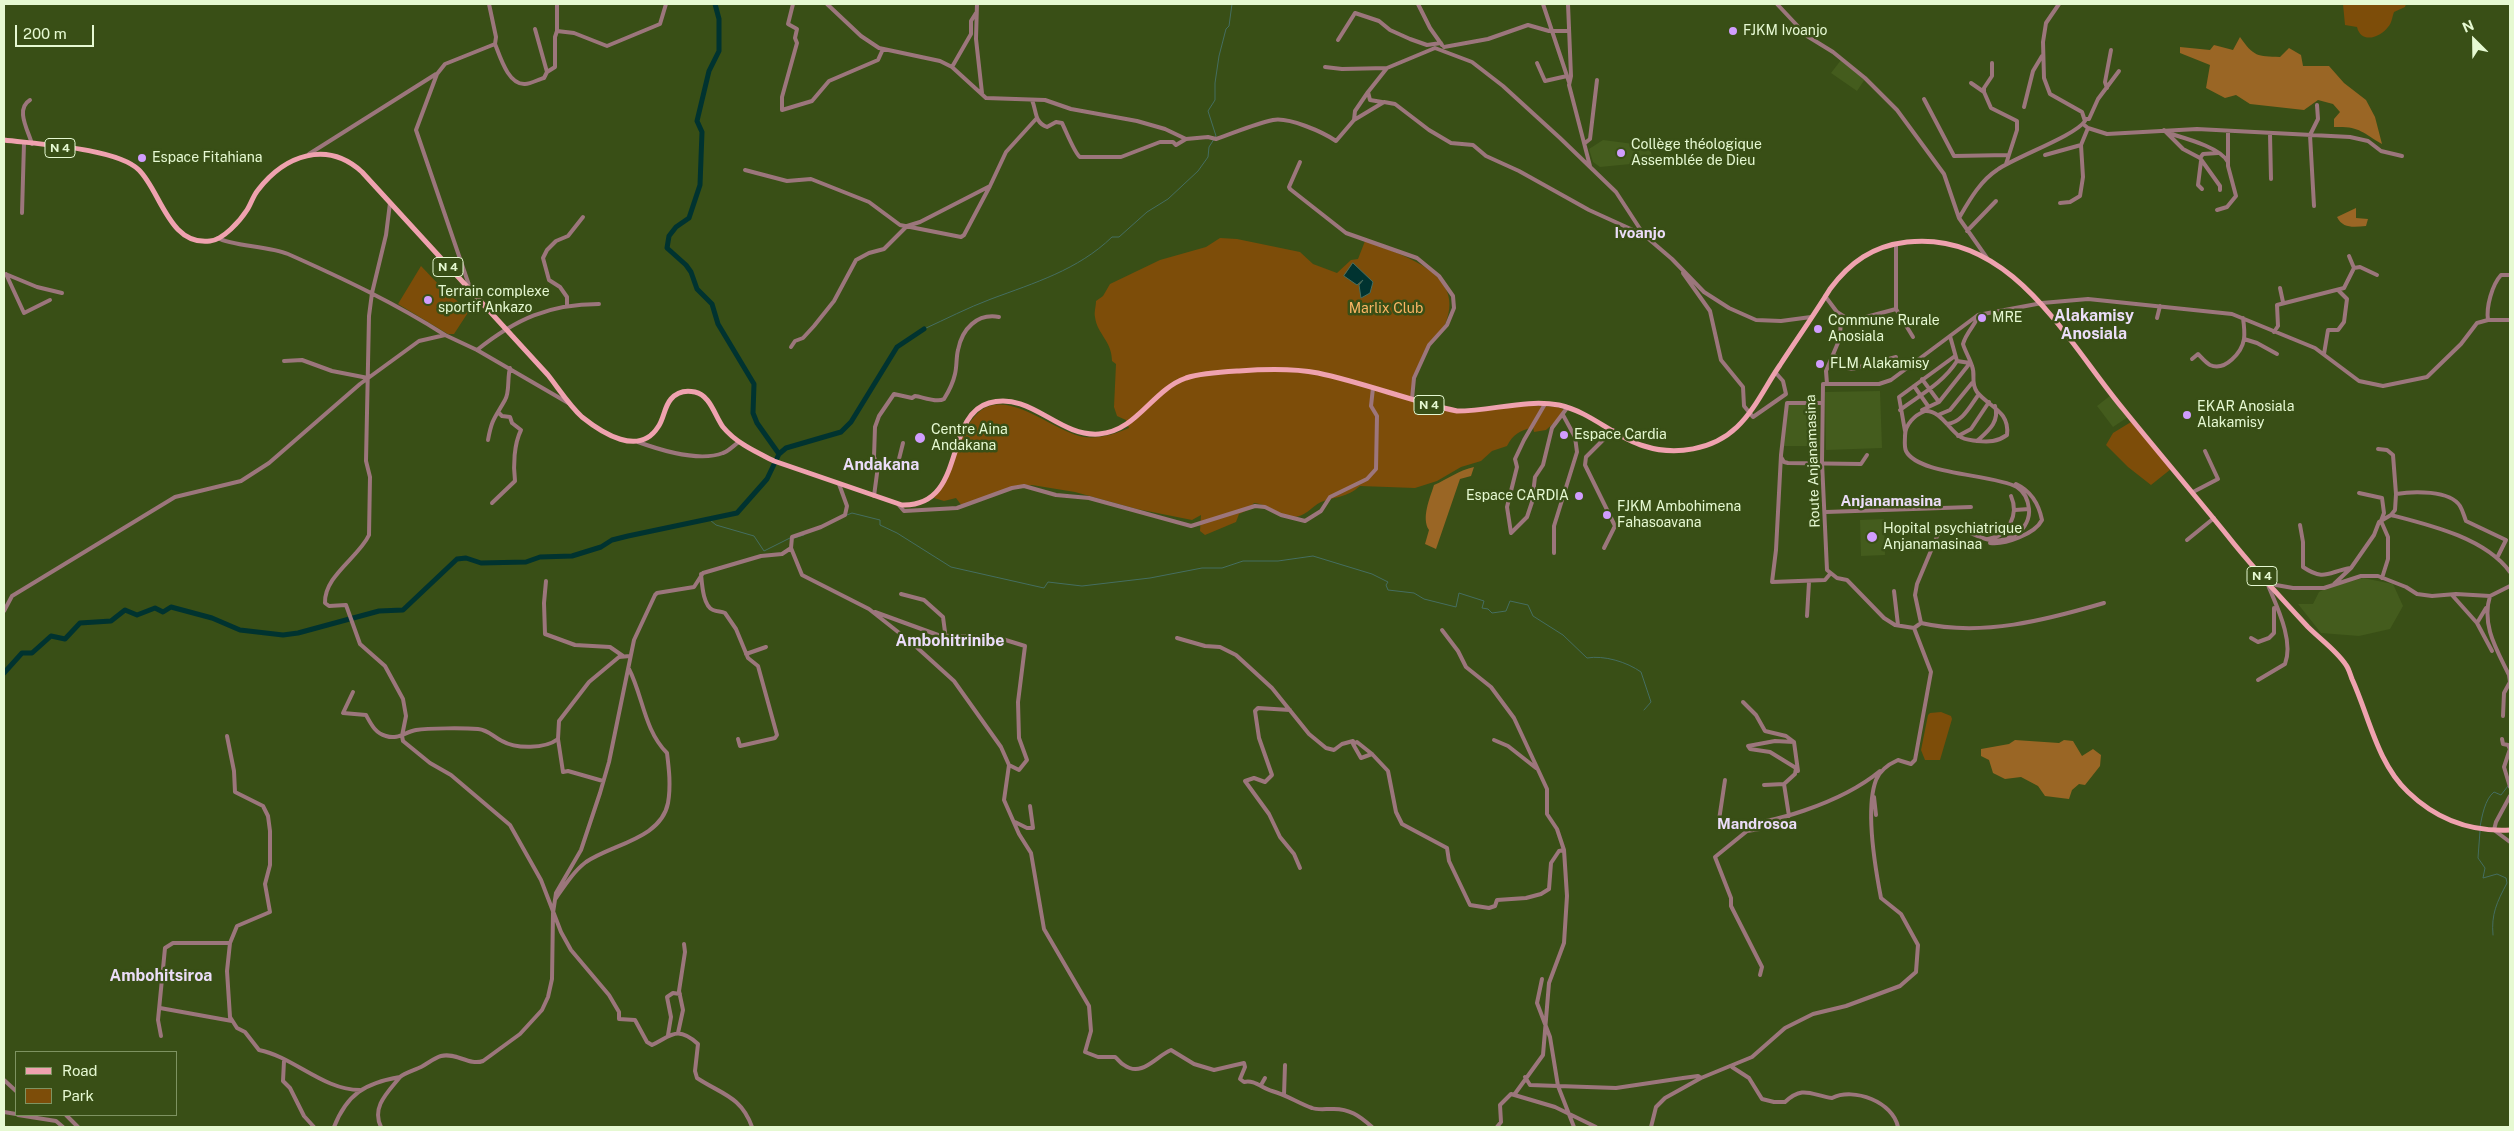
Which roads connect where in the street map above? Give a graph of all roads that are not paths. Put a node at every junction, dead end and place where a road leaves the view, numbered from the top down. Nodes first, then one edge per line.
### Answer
1 (489, 4) edge
2 (557, 4) edge
3 (666, 4) edge
4 (793, 4) edge
5 (827, 4) edge
6 (977, 4) edge
7 (1418, 4) edge
8 (1543, 4) edge
9 (1568, 4) edge
10 (1777, 4) edge
11 (2057, 4) edge
12 (976, 13) junction
13 (535, 29) dead end
14 (557, 31) junction
15 (1551, 31) junction
16 (1568, 31) junction
17 (1338, 40) dead end
18 (1441, 43) junction
19 (495, 44) junction
20 (1444, 47) junction
21 (883, 49) junction
22 (2111, 50) dead end
23 (1450, 53) junction
24 (2043, 53) junction
25 (1537, 63) dead end
26 (1992, 63) dead end
27 (952, 67) junction
28 (1325, 67) dead end
29 (1387, 68) junction
30 (2119, 71) dead end
31 (438, 72) junction
32 (547, 72) junction
33 (1567, 76) junction
34 (1597, 80) dead end
35 (1971, 83) dead end
36 (1569, 85) junction
37 (2106, 88) junction
38 (1368, 92) junction
39 (1984, 92) junction
40 (982, 93) junction
41 (1924, 99) dead end
42 (30, 100) dead end
43 (1032, 100) junction
44 (1384, 102) junction
45 (2317, 105) dead end
46 (2024, 107) dead end
47 (1036, 119) junction
48 (1354, 120) junction
49 (2084, 121) junction
50 (2088, 128) junction
51 (2163, 130) junction
52 (2228, 132) junction
53 (2168, 133) junction
54 (2270, 134) junction
55 (2310, 135) junction
56 (1186, 139) junction
57 (4, 140) edge
58 (24, 142) junction
59 (1585, 143) junction
60 (32, 144) junction
61 (2081, 145) junction
62 (2218, 153) junction
63 (2008, 155) junction
64 (307, 156) junction
65 (2045, 156) dead end
66 (2402, 156) dead end
67 (2200, 159) junction
68 (1300, 162) dead end
69 (2228, 162) junction
70 (2006, 164) junction
71 (1590, 166) junction
72 (745, 170) dead end
73 (2271, 179) dead end
74 (990, 186) junction
75 (2202, 189) dead end
76 (2220, 190) dead end
77 (1996, 201) dead end
78 (390, 203) junction
79 (2060, 203) dead end
80 (2314, 206) dead end
81 (2217, 210) dead end
82 (22, 213) dead end
83 (583, 217) dead end
84 (1959, 218) junction
85 (907, 226) junction
86 (1967, 231) junction
87 (1644, 235) junction
88 (218, 238) junction
89 (1896, 244) junction
90 (2349, 256) dead end
91 (1987, 258) junction
92 (1676, 263) junction
93 (2354, 268) junction
94 (5, 274) edge
95 (2377, 275) dead end
96 (2510, 275) edge
97 (2280, 288) dead end
98 (2339, 291) junction
99 (62, 293) dead end
100 (372, 293) junction
101 (472, 293) junction
102 (1825, 296) junction
103 (50, 300) dead end
104 (2283, 302) junction
105 (2042, 303) junction
106 (599, 304) dead end
107 (567, 306) junction
108 (2160, 306) junction
109 (1896, 309) junction
110 (1978, 315) junction
111 (1841, 316) junction
112 (999, 317) dead end
113 (1812, 317) junction
114 (2157, 318) dead end
115 (2243, 318) junction
116 (2488, 320) junction
117 (2510, 320) edge
118 (505, 329) junction
119 (2274, 332) junction
120 (444, 335) junction
121 (1950, 336) junction
122 (1913, 338) dead end
123 (2244, 339) junction
124 (792, 348) dead end
125 (477, 350) junction
126 (2277, 354) dead end
127 (2324, 354) junction
128 (1834, 356) junction
129 (1955, 356) junction
130 (1896, 357) dead end
131 (2192, 359) dead end
132 (284, 361) dead end
133 (1957, 361) junction
134 (1970, 363) junction
135 (510, 368) junction
136 (1775, 372) junction
137 (368, 378) junction
138 (1944, 378) junction
139 (1922, 380) junction
140 (1972, 383) junction
141 (1827, 384) junction
142 (1914, 386) junction
143 (1951, 387) junction
144 (1373, 388) junction
145 (1929, 389) junction
146 (1979, 394) junction
147 (1920, 395) junction
148 (1412, 399) junction
149 (1938, 402) junction
150 (1989, 402) junction
151 (1821, 403) junction
152 (570, 404) junction
153 (1545, 404) junction
154 (1928, 406) junction
155 (1995, 406) junction
156 (1567, 408) junction
157 (1900, 410) junction
158 (498, 412) junction
159 (1748, 413) junction
160 (1564, 415) junction
161 (1917, 415) junction
162 (1938, 415) junction
163 (1947, 424) junction
164 (1613, 430) junction
165 (1905, 431) junction
166 (1958, 436) junction
167 (488, 440) dead end
168 (1977, 441) junction
169 (638, 442) junction
170 (739, 442) junction
171 (903, 443) dead end
172 (2378, 449) dead end
173 (2205, 451) dead end
174 (1781, 455) junction
175 (1867, 455) dead end
176 (1822, 462) junction
177 (878, 464) junction
178 (1995, 482) junction
179 (839, 484) junction
180 (2194, 492) junction
181 (2359, 493) dead end
182 (2396, 494) junction
183 (874, 496) junction
184 (2011, 496) dead end
185 (492, 504) dead end
186 (898, 504) junction
187 (1971, 507) dead end
188 (2029, 509) junction
189 (2015, 510) junction
190 (1826, 512) junction
191 (2391, 515) junction
192 (2214, 518) junction
193 (2381, 521) junction
194 (2300, 525) dead end
195 (1984, 540) junction
196 (2187, 540) dead end
197 (791, 548) junction
198 (1604, 548) dead end
199 (1554, 553) dead end
200 (2497, 558) junction
201 (2351, 568) junction
202 (2510, 572) edge
203 (702, 574) junction
204 (1830, 574) junction
205 (2382, 578) junction
206 (2264, 579) junction
207 (546, 581) dead end
208 (1809, 582) junction
209 (2333, 585) junction
210 (2510, 586) edge
211 (1894, 592) dead end
212 (901, 594) dead end
213 (2452, 595) junction
214 (2490, 596) junction
215 (4, 599) edge
216 (2104, 603) dead end
217 (7, 604) junction
218 (2274, 605) junction
219 (2486, 608) junction
220 (869, 609) junction
221 (4, 611) edge
222 (1807, 616) dead end
223 (1921, 623) junction
224 (2477, 623) junction
225 (1898, 625) junction
226 (1914, 628) junction
227 (1442, 630) dead end
228 (943, 636) junction
229 (1177, 638) dead end
230 (2250, 638) dead end
231 (766, 647) dead end
232 (2492, 651) dead end
233 (746, 654) junction
234 (623, 656) junction
235 (630, 656) junction
236 (629, 668) junction
237 (2258, 680) dead end
238 (353, 692) dead end
239 (1743, 702) dead end
240 (1290, 710) junction
241 (2503, 716) dead end
242 (227, 736) dead end
243 (402, 736) junction
244 (558, 739) junction
245 (738, 739) dead end
246 (2502, 739) dead end
247 (1494, 740) dead end
248 (1794, 742) junction
249 (1353, 744) junction
250 (1372, 754) junction
251 (1009, 765) junction
252 (1536, 768) junction
253 (1884, 768) junction
254 (1794, 774) junction
255 (1725, 780) dead end
256 (603, 781) junction
257 (1784, 784) junction
258 (1764, 785) dead end
259 (2510, 788) edge
260 (1874, 792) junction
261 (2510, 796) edge
262 (1030, 806) dead end
263 (1876, 815) dead end
264 (1789, 816) junction
265 (1015, 822) junction
266 (1764, 822) junction
267 (2494, 830) junction
268 (2510, 830) edge
269 (2510, 842) edge
270 (1564, 850) junction
271 (1300, 868) dead end
272 (555, 900) junction
273 (553, 913) junction
274 (230, 943) junction
275 (684, 944) dead end
276 (1760, 975) dead end
277 (1542, 979) dead end
278 (680, 994) junction
279 (160, 1008) junction
280 (232, 1020) junction
281 (1545, 1028) junction
282 (678, 1033) junction
283 (668, 1035) junction
284 (161, 1036) dead end
285 (284, 1061) junction
286 (1285, 1065) dead end
287 (1732, 1067) junction
288 (400, 1077) junction
289 (1525, 1077) junction
290 (1265, 1078) dead end
291 (1701, 1078) junction
292 (4, 1080) edge
293 (1261, 1085) junction
294 (1558, 1086) junction
295 (15, 1090) edge
296 (360, 1090) junction
297 (1284, 1095) junction
298 (1514, 1095) junction
299 (1569, 1115) junction
300 (24, 1116) edge
301 (67, 1116) edge
302 (63, 1127) edge
303 (78, 1127) edge
304 (314, 1127) edge
305 (334, 1127) edge
306 (382, 1127) edge
307 (752, 1127) edge
308 (1372, 1127) edge
309 (1497, 1127) edge
310 (1574, 1127) edge
311 (1596, 1127) edge
312 (1650, 1127) edge
313 (1898, 1127) edge

1 - 19 street
2 - 14 street
3 - 14 street
4 - 21 street
5 - 21 street
6 - 12 street
7 - 18 street
8 - 15 street
9 - 16 street
10 - 84 street
11 - 24 street
12 - 27 street
12 - 40 street
13 - 32 street
14 - 32 street
15 - 16 street
15 - 20 street
15 - 33 street
16 - 36 street
17 - 18 street
18 - 20 street
19 - 31 street
19 - 32 street
20 - 23 street
21 - 27 street
22 - 37 street
23 - 29 street
23 - 71 street
24 - 46 street
24 - 49 street
25 - 33 street
26 - 39 street
27 - 40 street
28 - 29 street
29 - 38 street
30 - 37 street
31 - 64 street
31 - 101 street
33 - 36 street
34 - 59 street
35 - 39 street
36 - 59 street
37 - 49 street
38 - 44 street
38 - 48 street
39 - 63 street
40 - 43 street
41 - 63 street
42 - 60 street
43 - 47 street
43 - 56 street
44 - 48 street
44 - 87 street
45 - 55 street
47 - 56 street
47 - 74 street
48 - 56 street
49 - 50 street
49 - 70 street
50 - 51 street
50 - 61 street
51 - 52 street
51 - 53 street
52 - 54 street
52 - 69 street
53 - 62 street
53 - 67 street
54 - 55 street
54 - 73 street
55 - 66 street
55 - 80 street
57 - 58 main road, N 4
58 - 60 main road, N 4
58 - 82 street
59 - 71 street
60 - 88 main road, N 4
61 - 65 street
61 - 79 street
62 - 67 street
62 - 69 street
63 - 70 street
64 - 78 main road, N 4
64 - 88 main road, N 4
67 - 75 street
67 - 76 street
68 - 148 street
69 - 81 street
70 - 84 street
71 - 87 street
72 - 85 street
74 - 85 street
74 - 85 street
77 - 86 street
78 - 100 street
78 - 101 main road, N 4
83 - 107 street
84 - 86 street
85 - 124 street
86 - 91 street
87 - 92 street
88 - 100 street
89 - 91 main road, N 4
89 - 102 main road, N 4
89 - 109 street
90 - 93 street
91 - 105 main road, N 4
92 - 113 street
92 - 159 street
93 - 95 street
93 - 98 street
94 - 99 street
94 - 103 street
96 - 116 street
97 - 104 street
98 - 104 street
98 - 127 street
100 - 120 street
100 - 137 street
101 - 118 main road, N 4
102 - 111 street
102 - 113 main road, N 4
104 - 119 street
105 - 108 street, Route Anjanamasina
105 - 110 street, Route Anjanamasina
105 - 180 main road, N 4
106 - 107 street
107 - 118 street
108 - 114 street
108 - 115 street, Route Anjanamasina
109 - 111 street
109 - 122 street
110 - 121 street, Route Anjanamasina
110 - 134 street
111 - 128 street
112 - 177 street
113 - 136 main road, N 4
115 - 119 street, Route Anjanamasina
115 - 123 street
116 - 117 street
116 - 127 street, Route Anjanamasina
118 - 125 street
118 - 152 main road, N 4
119 - 127 street, Route Anjanamasina
120 - 125 street
120 - 137 street
121 - 129 street
121 - 141 street, Route Anjanamasina
123 - 126 street
123 - 131 street
125 - 135 street
128 - 130 street
128 - 141 street
129 - 133 street
129 - 139 street
132 - 137 street
133 - 134 street
133 - 138 street
134 - 140 street
134 - 143 street
135 - 152 street
135 - 158 street
136 - 159 main road, N 4
136 - 159 street
137 - 217 street
137 - 243 street
138 - 143 street
138 - 145 street
139 - 142 street
139 - 145 street
140 - 146 street
140 - 162 street
141 - 151 street, Route Anjanamasina
142 - 147 street
142 - 157 street
143 - 149 street
144 - 148 main road, N 4
144 - 186 main road, N 4
144 - 186 street
145 - 147 street
145 - 149 street
146 - 150 street
146 - 163 street
147 - 154 street
147 - 157 street
148 - 153 main road, N 4
149 - 154 street
150 - 155 street
150 - 166 street
151 - 174 street
151 - 176 street, Route Anjanamasina
152 - 169 main road, N 4
153 - 156 main road, N 4
153 - 160 street
154 - 161 street
155 - 168 street
155 - 168 street
156 - 160 street
156 - 164 main road, N 4
157 - 165 street
158 - 167 street
158 - 185 street
159 - 164 main road, N 4
160 - 199 street
161 - 162 street
161 - 165 street
162 - 163 street
163 - 166 street
164 - 198 street
165 - 178 street
166 - 168 street
169 - 170 street
169 - 170 main road, N 4
170 - 179 main road, N 4
171 - 177 street
172 - 182 street
173 - 180 street
174 - 176 street
174 - 208 street
175 - 176 street
176 - 190 street, Route Anjanamasina
177 - 183 street
178 - 188 street
178 - 195 street
179 - 183 main road, N 4
179 - 197 street
180 - 192 main road, N 4
181 - 193 street
182 - 191 street
182 - 200 street
183 - 186 main road, N 4
184 - 189 street
187 - 190 street
188 - 189 street
188 - 195 street
189 - 195 street
190 - 204 street, Route Anjanamasina
191 - 193 street
191 - 200 street
192 - 196 street
192 - 206 main road, N 4
193 - 201 street
193 - 205 street
194 - 201 street
195 - 223 street
197 - 203 street
197 - 220 street
200 - 202 street
201 - 209 street
203 - 233 street
203 - 235 street
204 - 208 street
204 - 225 street
205 - 209 street
205 - 213 street
206 - 209 street
206 - 218 street
206 - 267 main road, N 4
207 - 234 street
208 - 222 street
210 - 214 street
211 - 225 street
212 - 228 street
213 - 214 street
213 - 224 street
214 - 219 street
215 - 217 street
216 - 223 street
217 - 221 street
218 - 230 street
218 - 237 street
219 - 224 street
219 - 241 street
220 - 228 street
220 - 251 street
223 - 226 street
224 - 232 street
225 - 226 street
226 - 253 street
227 - 252 street
228 - 251 street
229 - 240 street
231 - 233 street
233 - 245 street
234 - 235 street
234 - 244 street
235 - 236 street
236 - 256 street
236 - 272 street
238 - 243 street
239 - 248 street
240 - 249 street
240 - 271 street
242 - 274 street
243 - 244 street
243 - 273 street
244 - 256 street
246 - 259 street
247 - 252 street
248 - 254 street
248 - 254 street
249 - 250 street
249 - 250 street
250 - 270 street
251 - 265 street
252 - 270 street
253 - 260 street
253 - 264 street
254 - 257 street
255 - 266 street
256 - 272 street
257 - 258 street
257 - 264 street
260 - 263 street
260 - 287 street
261 - 267 street
262 - 265 street
264 - 266 street
265 - 293 street
266 - 276 street
267 - 268 main road
267 - 269 street
270 - 281 street
272 - 273 street
273 - 283 street
273 - 288 street
274 - 279 street
274 - 280 street
275 - 278 street
277 - 281 street
278 - 282 street
278 - 283 street
279 - 280 street
279 - 284 street
280 - 285 street
281 - 289 street
281 - 294 street
282 - 283 street
282 - 307 street
285 - 296 street
285 - 304 street
286 - 297 street
287 - 291 street
287 - 313 street
288 - 296 street
288 - 306 street
289 - 294 street
289 - 298 street
290 - 293 street
291 - 294 street
291 - 312 street
292 - 295 street
293 - 297 street
294 - 299 street
296 - 305 street
297 - 308 street
298 - 299 street
298 - 309 street
299 - 310 street
299 - 311 street
300 - 302 street
301 - 303 street

